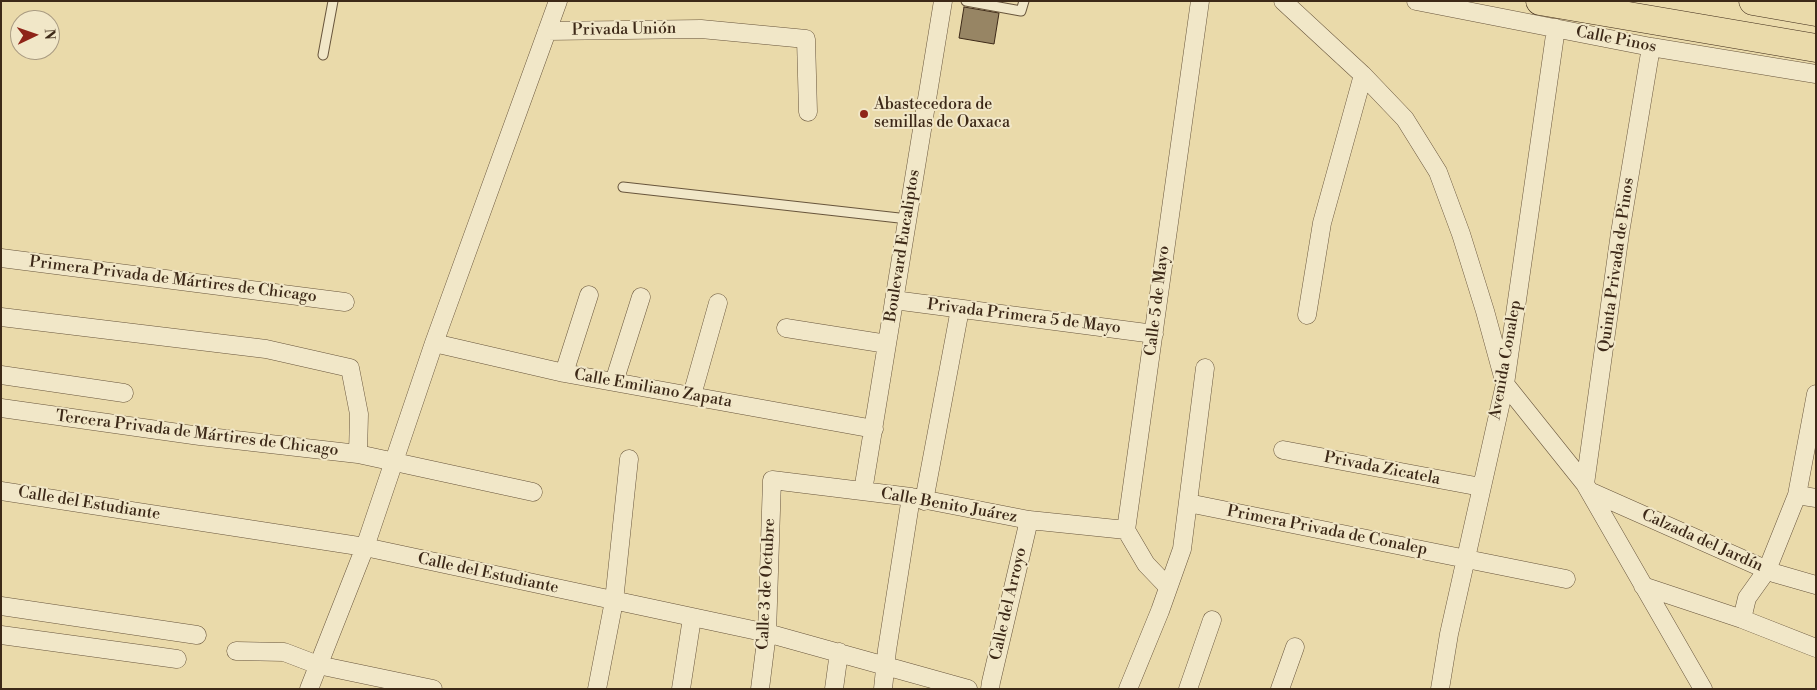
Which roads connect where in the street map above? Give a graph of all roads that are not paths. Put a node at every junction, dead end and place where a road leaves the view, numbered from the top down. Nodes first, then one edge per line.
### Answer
1 (333, 1) edge
2 (558, 1) edge
3 (943, 1) edge
4 (966, 1) edge
5 (1024, 1) edge
6 (1200, 1) edge
7 (1283, 1) edge
8 (1416, 1) edge
9 (1540, 1) edge
10 (1753, 1) edge
11 (1470, 6) edge
12 (1816, 12) edge
13 (1556, 28) junction
14 (547, 31) junction
15 (1651, 47) junction
16 (1816, 48) edge
17 (323, 55) dead end
18 (1816, 74) edge
19 (1363, 75) junction
20 (808, 112) dead end
21 (623, 187) dead end
22 (908, 219) junction
23 (1, 258) edge
24 (589, 295) dead end
25 (641, 297) dead end
26 (894, 300) junction
27 (345, 302) dead end
28 (718, 303) dead end
29 (960, 309) junction
30 (1307, 315) dead end
31 (1, 317) edge
32 (786, 328) dead end
33 (1154, 334) junction
34 (434, 343) junction
35 (888, 344) junction
36 (1206, 368) dead end
37 (564, 373) junction
38 (1, 375) edge
39 (614, 382) junction
40 (1505, 384) junction
41 (124, 393) dead end
42 (1816, 394) edge
43 (692, 395) junction
44 (1, 408) edge
45 (874, 430) junction
46 (1283, 450) dead end
47 (358, 454) junction
48 (629, 460) dead end
49 (393, 462) junction
50 (772, 480) joint
51 (1482, 487) junction
52 (1587, 487) junction
53 (1, 491) edge
54 (533, 492) dead end
55 (863, 492) junction
56 (1797, 495) junction
57 (1816, 498) edge
58 (917, 499) junction
59 (1188, 503) junction
60 (1029, 520) junction
61 (1126, 530) junction
62 (365, 547) junction
63 (1466, 559) junction
64 (1767, 570) junction
65 (1566, 579) dead end
66 (1816, 585) edge
67 (1643, 586) junction
68 (1168, 587) junction
69 (614, 601) junction
70 (1, 606) edge
71 (692, 618) junction
72 (1742, 619) junction
73 (1212, 620) dead end
74 (767, 633) junction
75 (1, 635) edge
76 (197, 635) dead end
77 (1295, 647) dead end
78 (1816, 648) edge
79 (236, 651) dead end
80 (839, 652) junction
81 (177, 659) dead end
82 (318, 665) junction
83 (886, 666) junction
84 (309, 689) edge
85 (433, 689) edge
86 (597, 689) edge
87 (681, 689) edge
88 (760, 689) edge
89 (834, 689) edge
90 (883, 689) edge
91 (968, 689) edge
92 (990, 689) edge
93 (1128, 689) edge
94 (1188, 689) edge
95 (1280, 689) edge
96 (1440, 689) edge
97 (1702, 689) edge

1 - 17 lane
2 - 14 street
3 - 22 street, Boulevard Eucaliptos
4 - 5 lane
6 - 33 street, Calle 5 de Mayo
7 - 19 street
8 - 11 street, Calle Pinos
9 - 16 highway
10 - 12 highway
11 - 13 street, Calle Pinos
13 - 15 street, Calle Pinos
13 - 40 street, Avenida Conalep
14 - 20 street, Privada Unión
14 - 34 street
15 - 18 street, Calle Pinos
15 - 52 street, Quinta Privada de Pinos
19 - 30 street
19 - 40 street
21 - 22 lane
22 - 26 street, Boulevard Eucaliptos
23 - 27 street, Primera Privada de Mártires de Chicago
24 - 37 street
25 - 39 street
26 - 29 street, Privada Primera 5 de Mayo
26 - 35 street, Boulevard Eucaliptos
28 - 43 street
29 - 33 street, Privada Primera 5 de Mayo
29 - 58 street
31 - 47 street
32 - 35 street
33 - 61 street, Calle 5 de Mayo
34 - 37 street, Calle Emiliano Zapata
34 - 49 street
35 - 45 street, Boulevard Eucaliptos
36 - 59 street
37 - 39 street, Calle Emiliano Zapata
38 - 41 street
39 - 43 street, Calle Emiliano Zapata
40 - 51 street, Avenida Conalep
40 - 52 street
42 - 56 street
43 - 45 street, Calle Emiliano Zapata
44 - 47 street, Tercera Privada de Mártires de Chicago
45 - 55 street, Boulevard Eucaliptos
46 - 51 street, Privada Zicatela
47 - 49 street, Tercera Privada de Mártires de Chicago
48 - 69 street
49 - 54 street, Tercera Privada de Mártires de Chicago
49 - 62 street
50 - 55 street, Calle Benito Juárez
50 - 74 street, Calle 3 de Octubre
51 - 63 street, Avenida Conalep
52 - 64 street, Calzada del Jardín
52 - 67 street
53 - 62 street, Calle del Estudiante
55 - 58 street, Calle Benito Juárez
56 - 57 street
56 - 64 street
58 - 60 street, Calle Benito Juárez
58 - 83 street
59 - 63 street, Primera Privada de Conalep
59 - 68 street
60 - 61 street, Calle Benito Juárez
60 - 92 street, Calle del Arroyo
61 - 68 street
62 - 69 street, Calle del Estudiante
62 - 82 street
63 - 65 street, Primera Privada de Conalep
63 - 96 street, Avenida Conalep
64 - 66 street, Calzada del Jardín
64 - 72 street
67 - 72 street
67 - 97 street
68 - 93 street
69 - 71 street, Calle del Estudiante
69 - 86 street
70 - 76 street
71 - 74 street, Calle del Estudiante
71 - 87 street
72 - 78 street
73 - 94 street
74 - 80 street, Calle del Estudiante
74 - 88 street, Calle 3 de Octubre
75 - 81 street
77 - 95 street
79 - 82 street
80 - 83 street, Calle del Estudiante
80 - 89 street
82 - 84 street
82 - 85 street
83 - 90 street
83 - 91 street, Calle del Estudiante

